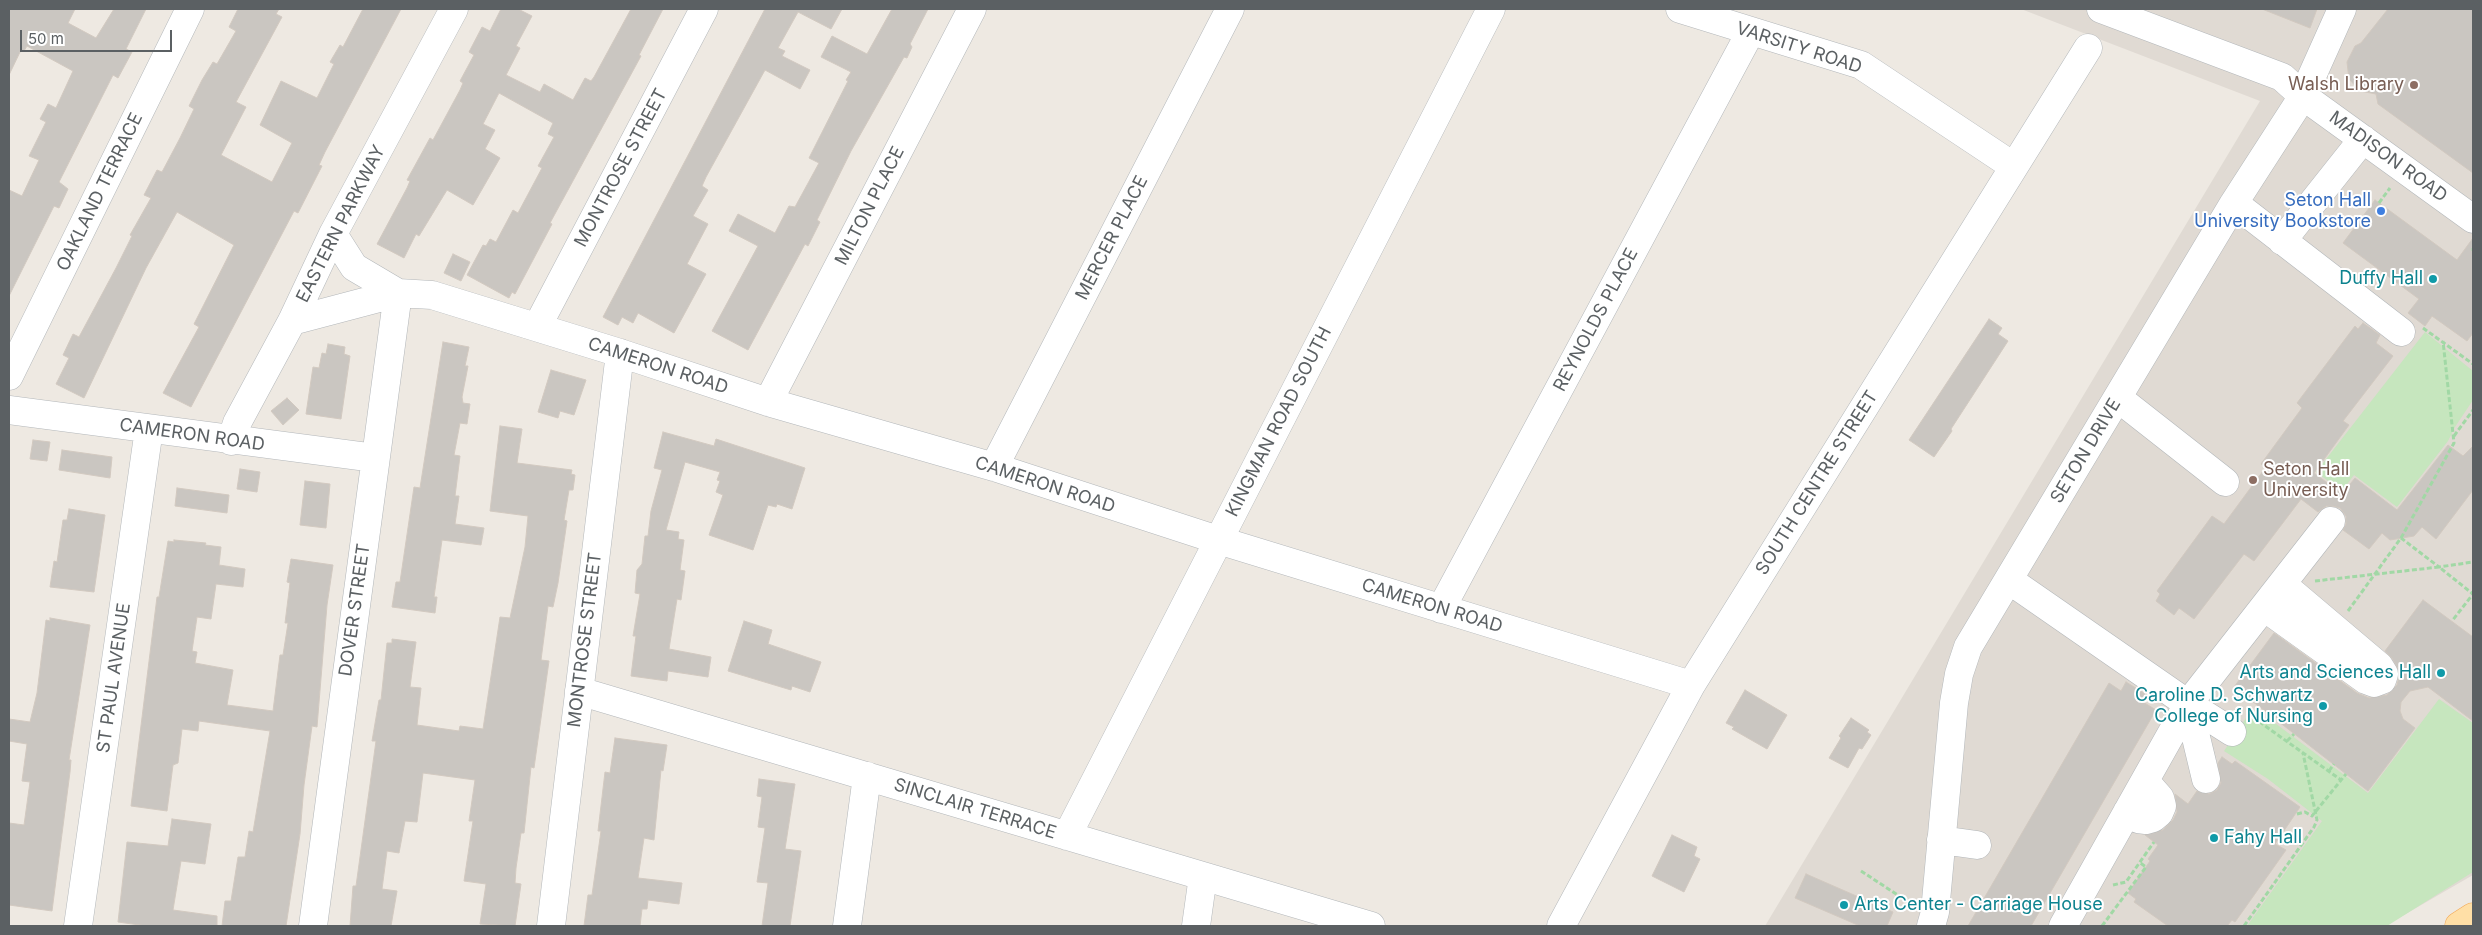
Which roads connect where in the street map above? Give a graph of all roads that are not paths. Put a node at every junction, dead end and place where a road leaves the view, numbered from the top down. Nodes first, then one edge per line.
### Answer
1 (190, 9) edge
2 (454, 9) edge
3 (704, 9) edge
4 (972, 9) edge
5 (1230, 9) edge
6 (1491, 9) edge
7 (1680, 9) edge
8 (2101, 9) edge
9 (2342, 9) edge
10 (1751, 31) junction
11 (2088, 48) dead end
12 (2303, 96) junction
13 (2363, 139) junction
14 (2013, 166) junction
15 (2234, 203) junction
16 (2473, 219) edge
17 (333, 234) junction
18 (2282, 240) junction
19 (398, 293) junction
20 (292, 321) junction
21 (537, 328) junction
22 (2410, 329) road end
23 (620, 353) junction
24 (9, 376) edge
25 (2118, 398) junction
26 (768, 402) junction
27 (9, 410) edge
28 (149, 429) junction
29 (231, 441) junction
30 (375, 458) junction
31 (994, 467) junction
32 (2225, 482) dead end
33 (2331, 522) dead end
34 (1218, 540) junction
35 (2009, 580) junction
36 (2282, 584) junction
37 (2264, 607) junction
38 (1441, 609) junction
39 (1691, 685) junction
40 (579, 691) junction
41 (2188, 704) junction
42 (2232, 732) road end
43 (867, 776) junction
44 (2206, 779) dead end
45 (1068, 836) junction
46 (1941, 840) junction
47 (1977, 845) dead end
48 (1203, 876) junction
49 (1926, 918) edge
50 (2473, 918) edge
51 (78, 926) edge
52 (313, 926) edge
53 (550, 926) edge
54 (847, 926) edge
55 (1196, 926) edge
56 (1371, 926) edge
57 (1561, 926) edge
58 (2063, 926) edge
59 (2459, 926) edge

1 - 24 street, OAKLAND TERRACE
2 - 17 street, EASTERN PARKWAY
3 - 21 street, MONTROSE STREET
4 - 26 street, MILTON PLACE
5 - 31 street, MERCER PLACE
6 - 34 street, KINGMAN ROAD SOUTH
7 - 10 street, VARSITY ROAD
8 - 12 street, MADISON ROAD
9 - 12 street, SETON DRIVE
10 - 14 street, VARSITY ROAD
10 - 38 street, REYNOLDS PLACE
11 - 14 street, SOUTH CENTRE STREET
12 - 13 street, MADISON ROAD
12 - 15 street, SETON DRIVE
13 - 16 street, MADISON ROAD
13 - 18 street
14 - 39 street, SOUTH CENTRE STREET
15 - 18 street
15 - 25 street, SETON DRIVE
17 - 19 street, CAMERON ROAD
17 - 20 street, EASTERN PARKWAY
18 - 22 street
19 - 20 street, CAMERON ROAD
19 - 21 street, CAMERON ROAD
19 - 30 street, DOVER STREET
20 - 29 street, EASTERN PARKWAY
21 - 23 street, CAMERON ROAD
23 - 26 street, CAMERON ROAD
23 - 40 street, MONTROSE STREET
25 - 32 street
25 - 35 street, SETON DRIVE
26 - 31 street, CAMERON ROAD
27 - 28 street, CAMERON ROAD
28 - 29 street, CAMERON ROAD
28 - 51 street, ST PAUL AVENUE
29 - 30 street, CAMERON ROAD
30 - 52 street, DOVER STREET
31 - 34 street, CAMERON ROAD
33 - 36 street
34 - 38 street, CAMERON ROAD
34 - 45 street, KINGMAN ROAD SOUTH
35 - 41 street
35 - 46 street, SETON DRIVE
36 - 37 street
36 - 37 street
37 - 41 street
38 - 39 street, CAMERON ROAD
39 - 57 street, SOUTH CENTRE STREET
40 - 43 street, SINCLAIR TERRACE
40 - 53 street, MONTROSE STREET
41 - 42 street
41 - 44 street
41 - 58 street
43 - 45 street, SINCLAIR TERRACE
43 - 54 street
45 - 48 street, SINCLAIR TERRACE
46 - 47 street
46 - 49 street, SETON DRIVE
48 - 55 street
48 - 56 street, SINCLAIR TERRACE
50 - 59 main road

